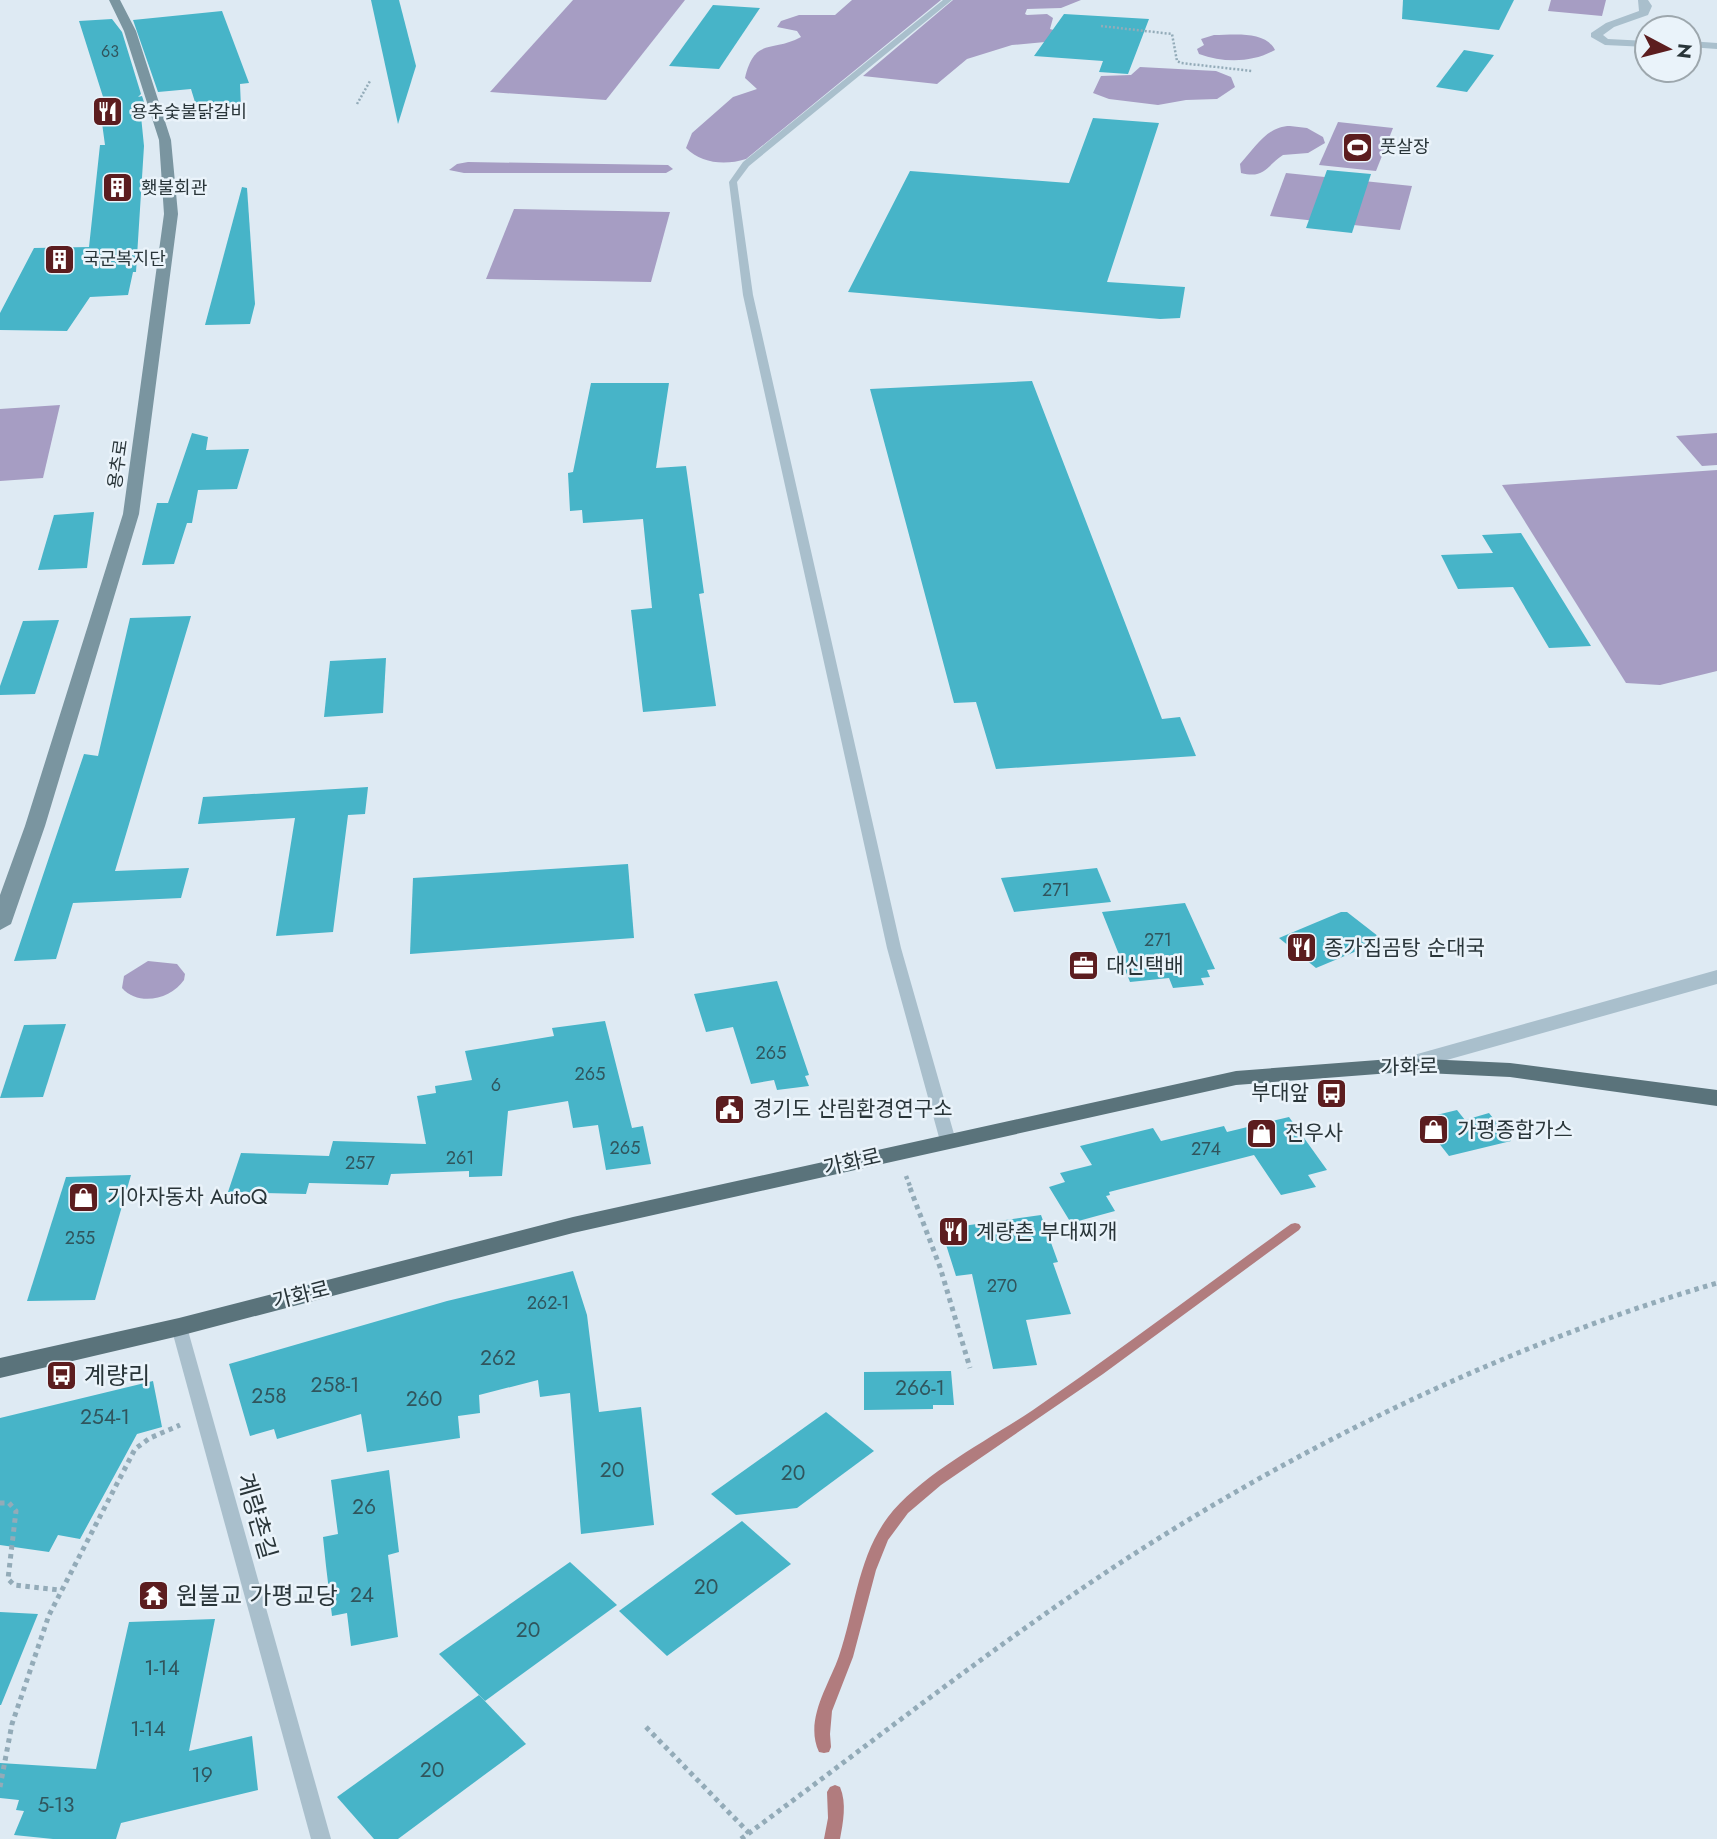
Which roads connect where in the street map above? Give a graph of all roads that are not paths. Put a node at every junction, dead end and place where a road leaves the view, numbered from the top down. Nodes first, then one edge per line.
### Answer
1 (115, 0) edge
2 (948, 0) edge
3 (1633, 17) edge
4 (1633, 43) edge
5 (0, 924) edge
6 (1717, 977) edge
7 (1404, 1065) junction
8 (1717, 1098) edge
9 (948, 1141) junction
10 (179, 1327) junction
11 (0, 1368) edge
12 (321, 1839) edge

1 - 5 street, 용추로
2 - 9 lane
3 - 4 street
6 - 7 street
7 - 8 main road, 가화로
7 - 9 main road, 가화로
9 - 10 main road, 가화로
10 - 11 main road, 가화로
10 - 12 lane, 계량촌길

